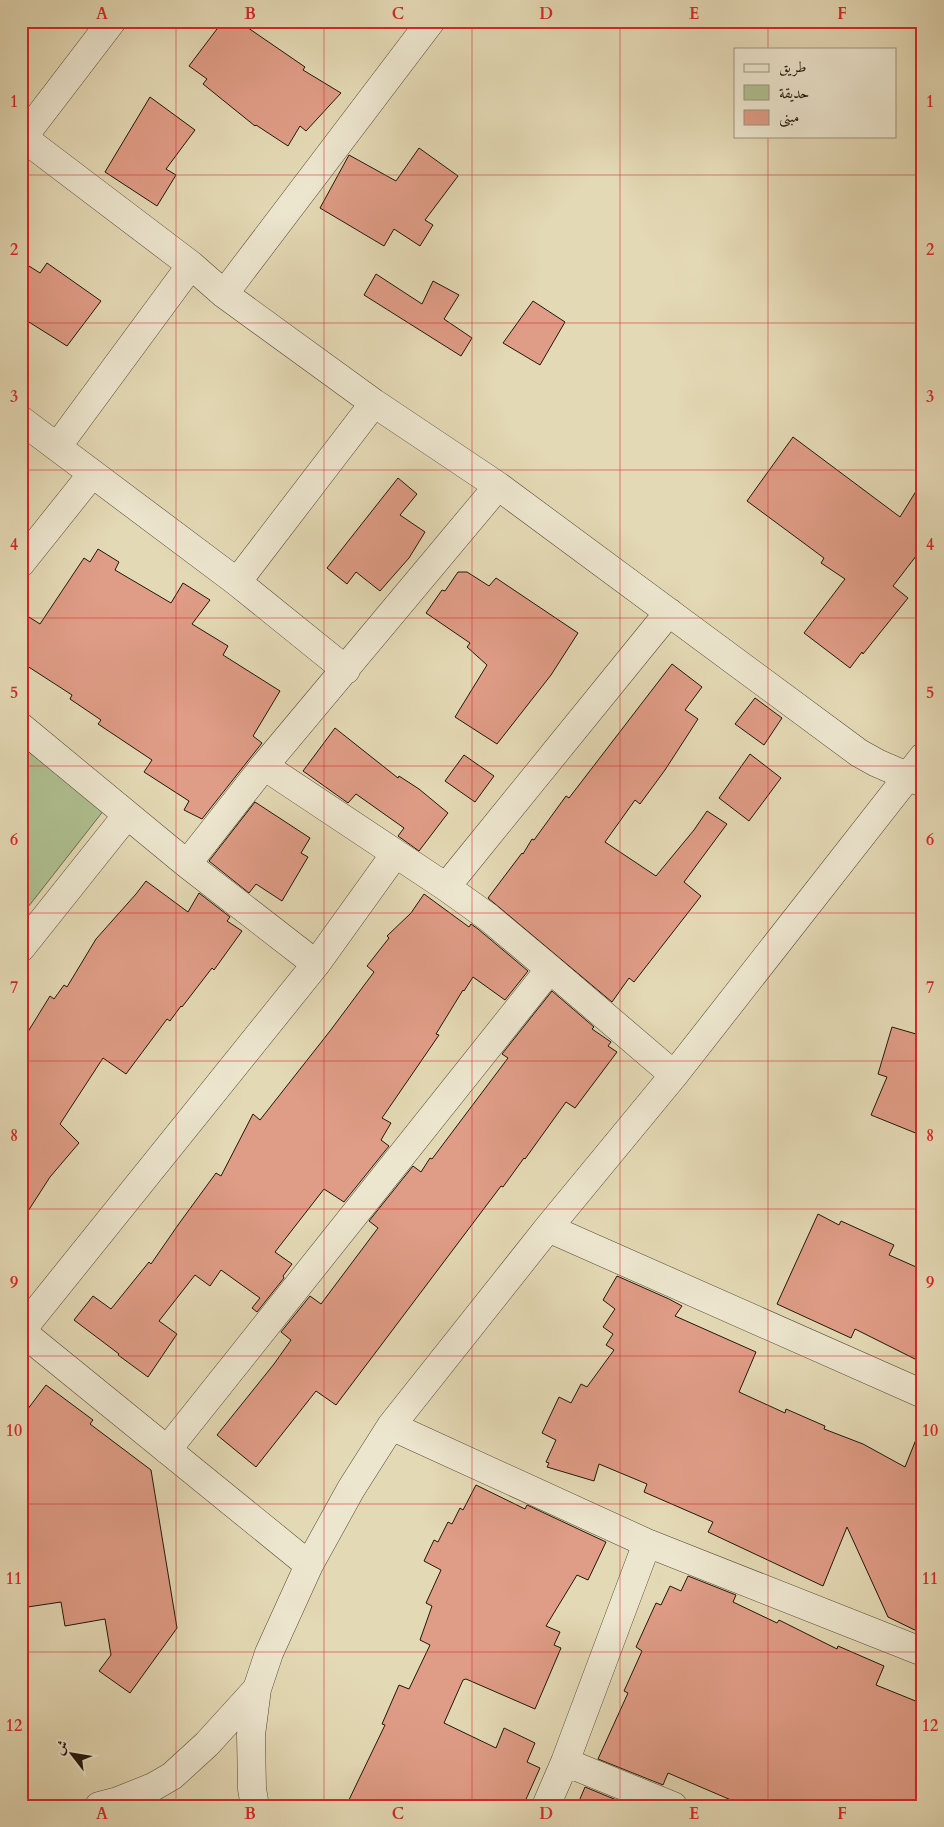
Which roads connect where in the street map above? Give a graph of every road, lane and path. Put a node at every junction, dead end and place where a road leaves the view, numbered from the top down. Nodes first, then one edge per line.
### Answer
1 (112, 21) edge
2 (431, 21) edge
3 (22, 138) edge
4 (191, 265) junction
5 (224, 294) junction
6 (374, 403) junction
7 (21, 420) edge
8 (57, 447) junction
9 (92, 474) junction
10 (498, 486) junction
11 (21, 563) edge
12 (237, 582) junction
13 (668, 612) junction
14 (346, 670) junction
15 (21, 727) edge
16 (264, 766) junction
17 (918, 773) edge
18 (127, 815) junction
19 (395, 854) junction
20 (187, 864) junction
21 (446, 887) junction
22 (21, 948) edge
23 (316, 964) junction
24 (550, 969) junction
25 (674, 1075) junction
26 (548, 1228) junction
27 (21, 1331) edge
28 (923, 1394) edge
29 (391, 1426) junction
30 (167, 1450) junction
31 (647, 1543) junction
32 (309, 1565) junction
33 (923, 1652) edge
34 (257, 1689) junction
35 (565, 1762) junction
36 (99, 1806) edge
37 (255, 1806) edge
38 (546, 1806) edge
39 (673, 1806) edge

1 - 3 street
2 - 5 street
3 - 4 street
4 - 5 street
4 - 8 street
5 - 6 street
6 - 10 street
6 - 12 street
7 - 8 street
8 - 9 street
9 - 11 street
9 - 12 street
10 - 13 street
10 - 14 street
12 - 14 street
13 - 17 street
13 - 21 street
14 - 16 street
15 - 18 street
16 - 19 street
16 - 20 street
17 - 25 street
18 - 20 street
18 - 22 street
19 - 21 street
19 - 23 street
20 - 23 street
21 - 24 street
23 - 27 street
24 - 25 street
24 - 30 street
25 - 26 street
26 - 28 street
26 - 29 street
27 - 30 street
29 - 31 street
29 - 32 street
30 - 32 street
31 - 33 street
31 - 35 street
32 - 34 street
34 - 36 street
34 - 37 street
35 - 38 street
35 - 39 street

